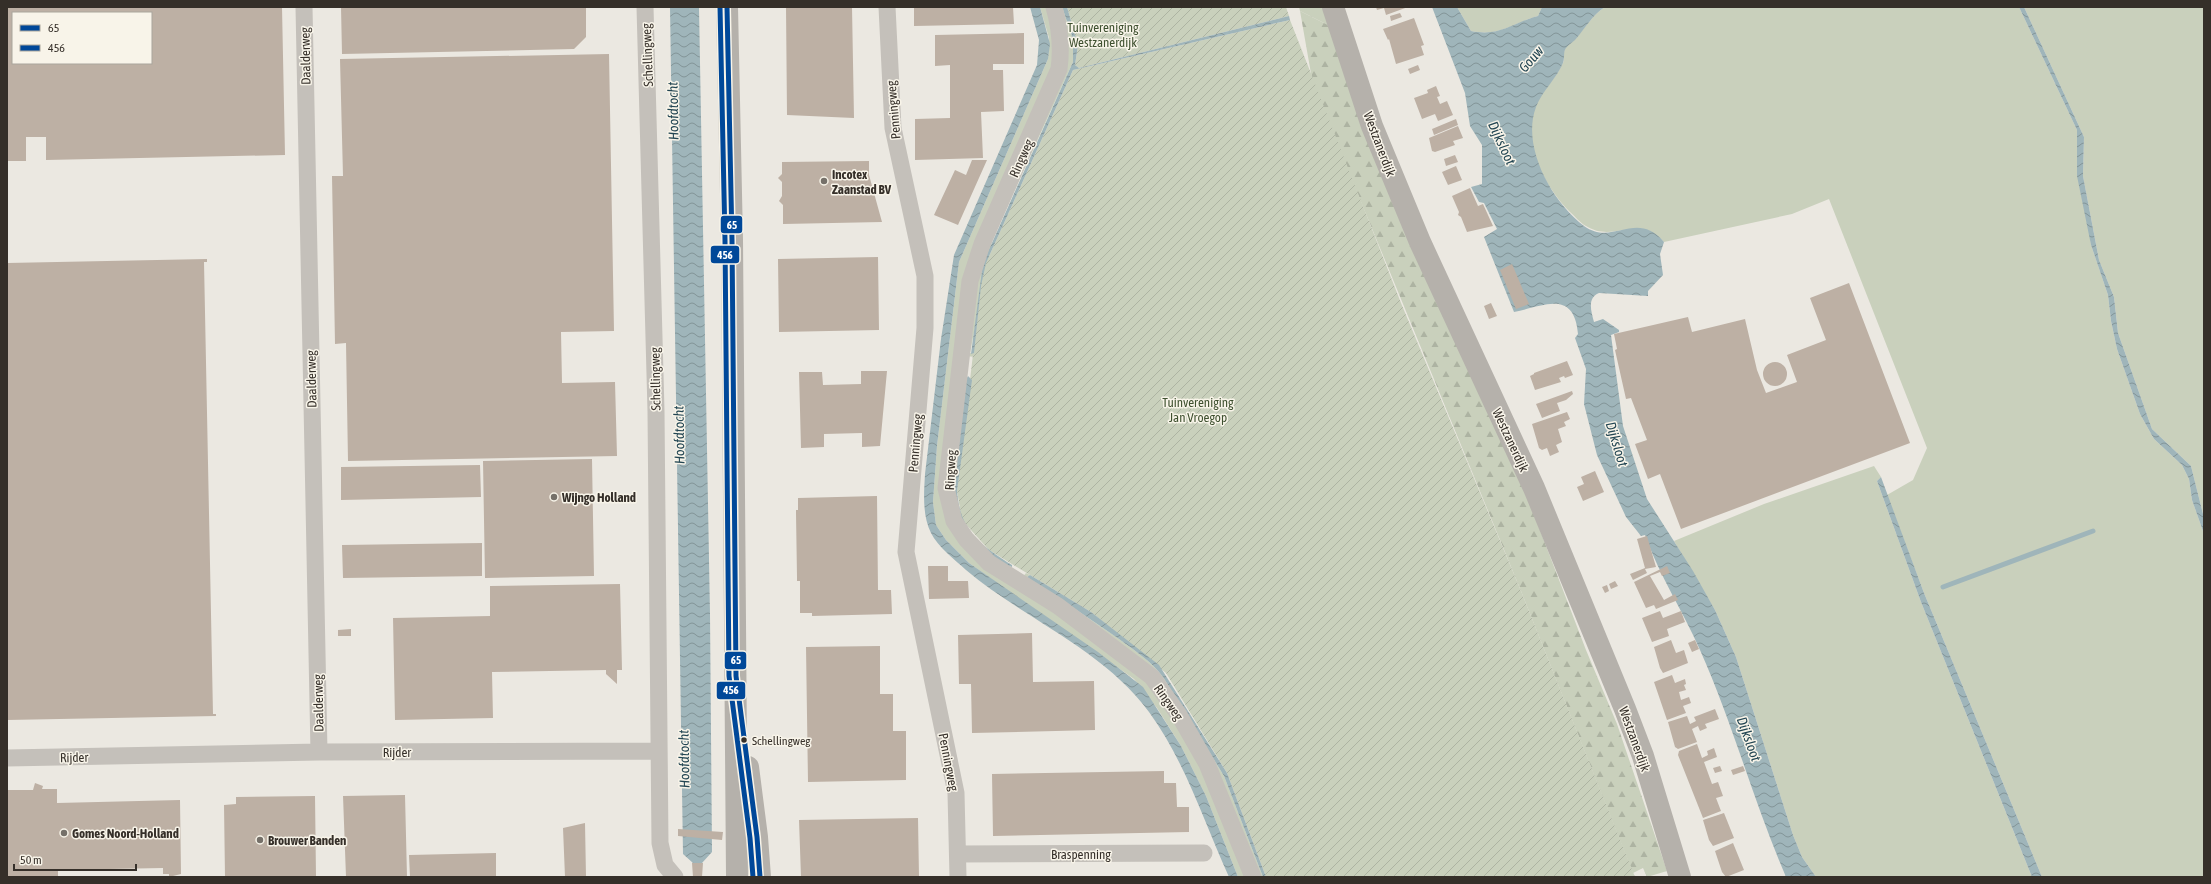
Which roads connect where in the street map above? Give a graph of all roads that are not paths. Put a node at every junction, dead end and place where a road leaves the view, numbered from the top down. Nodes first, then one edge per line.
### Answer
1 (304, 7) edge
2 (645, 7) edge
3 (727, 7) edge
4 (887, 7) edge
5 (1054, 7) edge
6 (1333, 7) edge
7 (736, 676) junction
8 (658, 751) junction
9 (319, 752) junction
10 (8, 758) edge
11 (1204, 853) dead end
12 (958, 854) junction
13 (675, 877) edge
14 (738, 877) edge
15 (760, 877) edge
16 (958, 877) edge
17 (1253, 877) edge
18 (1680, 877) edge

1 - 9 street, Daalderweg
2 - 8 street, Schellingweg
3 - 7 main road
4 - 12 street, Penningweg
5 - 17 street, Ringweg
6 - 18 main road, Westzanerdijk
7 - 14 main road
7 - 15 main road
8 - 9 street, Rijder
8 - 13 street
9 - 10 street, Rijder
11 - 12 street, Braspenning
12 - 16 street, Penningweg

